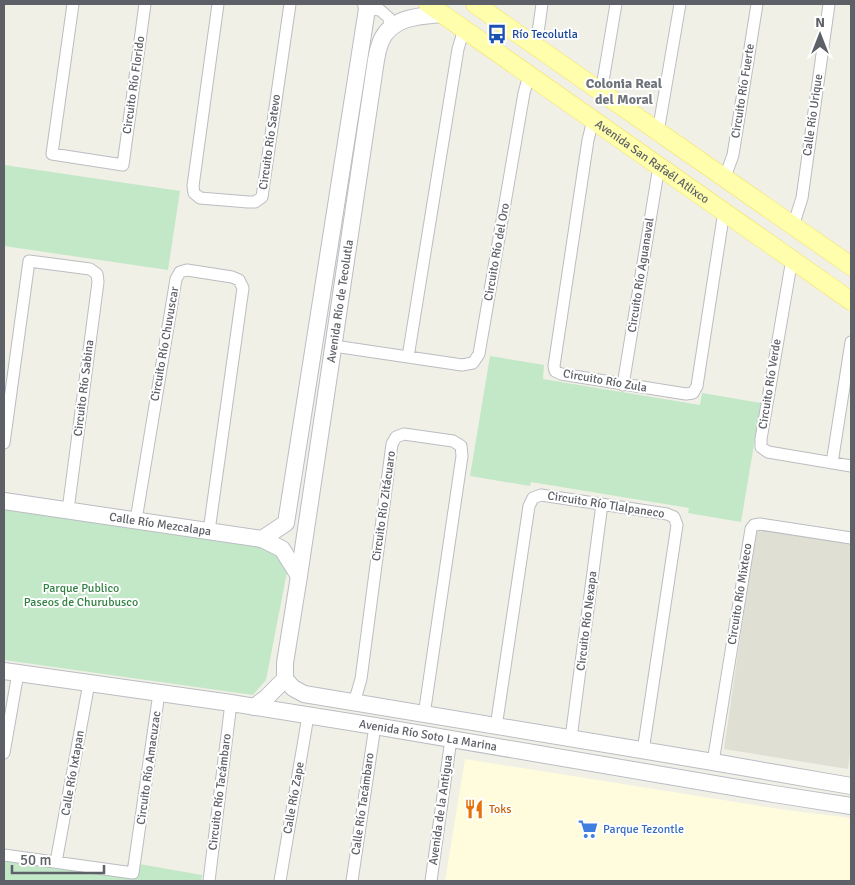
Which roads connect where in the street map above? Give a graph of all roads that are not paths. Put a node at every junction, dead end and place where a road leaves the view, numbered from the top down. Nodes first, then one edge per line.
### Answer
1 (73, 4) edge
2 (145, 4) edge
3 (218, 4) edge
4 (290, 4) edge
5 (428, 4) edge
6 (475, 4) edge
7 (542, 4) edge
8 (616, 4) edge
9 (680, 4) edge
10 (757, 4) edge
11 (829, 4) edge
12 (366, 7) edge
13 (444, 14) junction
14 (390, 28) junction
15 (464, 29) junction
16 (536, 47) junction
17 (529, 75) junction
18 (601, 92) junction
19 (593, 120) junction
20 (658, 132) junction
21 (659, 166) junction
22 (725, 177) junction
23 (724, 211) junction
24 (793, 226) junction
25 (792, 259) junction
26 (851, 266) edge
27 (851, 301) edge
28 (851, 342) edge
29 (334, 346) junction
30 (408, 357) junction
31 (623, 385) junction
32 (4, 443) edge
33 (832, 463) junction
34 (851, 466) edge
35 (4, 500) edge
36 (602, 504) junction
37 (68, 510) junction
38 (136, 520) junction
39 (208, 531) junction
40 (851, 538) edge
41 (262, 539) junction
42 (299, 576) junction
43 (11, 672) edge
44 (284, 679) junction
45 (90, 684) junction
46 (159, 693) junction
47 (231, 703) junction
48 (354, 704) junction
49 (254, 707) junction
50 (424, 715) junction
51 (308, 716) junction
52 (375, 726) junction
53 (496, 727) junction
54 (572, 738) junction
55 (451, 739) junction
56 (643, 751) junction
57 (4, 754) edge
58 (713, 762) junction
59 (851, 786) edge
60 (851, 806) edge
61 (4, 855) edge
62 (56, 862) junction
63 (209, 881) edge
64 (280, 881) edge
65 (352, 881) edge
66 (431, 881) edge

1 - 2 street, Circuito Río Florido
3 - 4 street, Circuito Río Satevo
5 - 13 main road, Avenida San Rafaél Atlixco
6 - 16 main road
7 - 16 street
8 - 18 street
9 - 20 street
10 - 22 street, Circuito Río Fuerte
11 - 24 street, Calle Río Urique
12 - 14 street, Avenida Río de Tecolutla
12 - 41 street, Avenida Río de Tecolutla
13 - 14 street
13 - 15 main road, Avenida San Rafaél Atlixco
14 - 29 street, Avenida Río de Tecolutla
15 - 17 main road, Avenida San Rafaél Atlixco
15 - 30 street
16 - 18 main road
17 - 19 main road, Avenida San Rafaél Atlixco
17 - 30 street, Circuito Río del Oro
18 - 20 main road
19 - 21 main road, Avenida San Rafaél Atlixco
19 - 31 street, Circuito Río Zula
20 - 22 main road
21 - 23 main road, Avenida San Rafaél Atlixco
21 - 31 street, Circuito Río Aguanaval
22 - 24 main road
23 - 25 main road, Avenida San Rafaél Atlixco
23 - 31 street, Circuito Río Zula
24 - 26 main road
25 - 27 main road, Avenida San Rafaél Atlixco
25 - 33 street, Circuito Río Verde
28 - 33 street
29 - 30 street, Circuito Río del Oro
29 - 42 street, Avenida Río de Tecolutla
32 - 37 street, Circuito Río Sabina
33 - 34 street, Circuito Río Verde
35 - 37 street, Calle Río Mezcalapa
36 - 53 street, Circuito Río Tlalpaneco
36 - 54 street, Circuito Río Nexapa
36 - 56 street, Circuito Río Tlalpaneco
37 - 38 street, Calle Río Mezcalapa
38 - 39 street, Calle Río Mezcalapa
38 - 39 street, Circuito Río Chuvuscar
39 - 41 street, Calle Río Mezcalapa
40 - 58 street, Circuito Río Mixteco
41 - 42 street, Calle Río Mezcalapa
42 - 44 street, Avenida Río de Tecolutla
43 - 45 street, Avenida Río Soto La Marina
43 - 57 street
44 - 48 street, Avenida Río Soto La Marina
44 - 49 street
45 - 46 street, Avenida Río Soto La Marina
45 - 62 street, Calle Río Ixtapan
46 - 47 street, Avenida Río Soto La Marina
46 - 62 street, Circuito Río Amacuzac
47 - 49 street, Avenida Río Soto La Marina
47 - 63 street, Circuito Río Tacámbaro
48 - 50 street, Avenida Río Soto La Marina
48 - 50 street, Circuito Río Zitácuaro
49 - 51 street, Avenida Río Soto La Marina
50 - 53 street, Avenida Río Soto La Marina
51 - 52 street, Avenida Río Soto La Marina
51 - 64 street, Calle Río Zape
52 - 55 street, Avenida Río Soto La Marina
52 - 65 street, Calle Río Tacámbaro
53 - 54 street, Avenida Río Soto La Marina
54 - 56 street, Avenida Río Soto La Marina
55 - 60 street, Avenida Río Soto La Marina
55 - 66 street, Avenida de la Antigua
56 - 58 street, Avenida Río Soto La Marina
58 - 59 street, Avenida Río Soto La Marina
61 - 62 street

